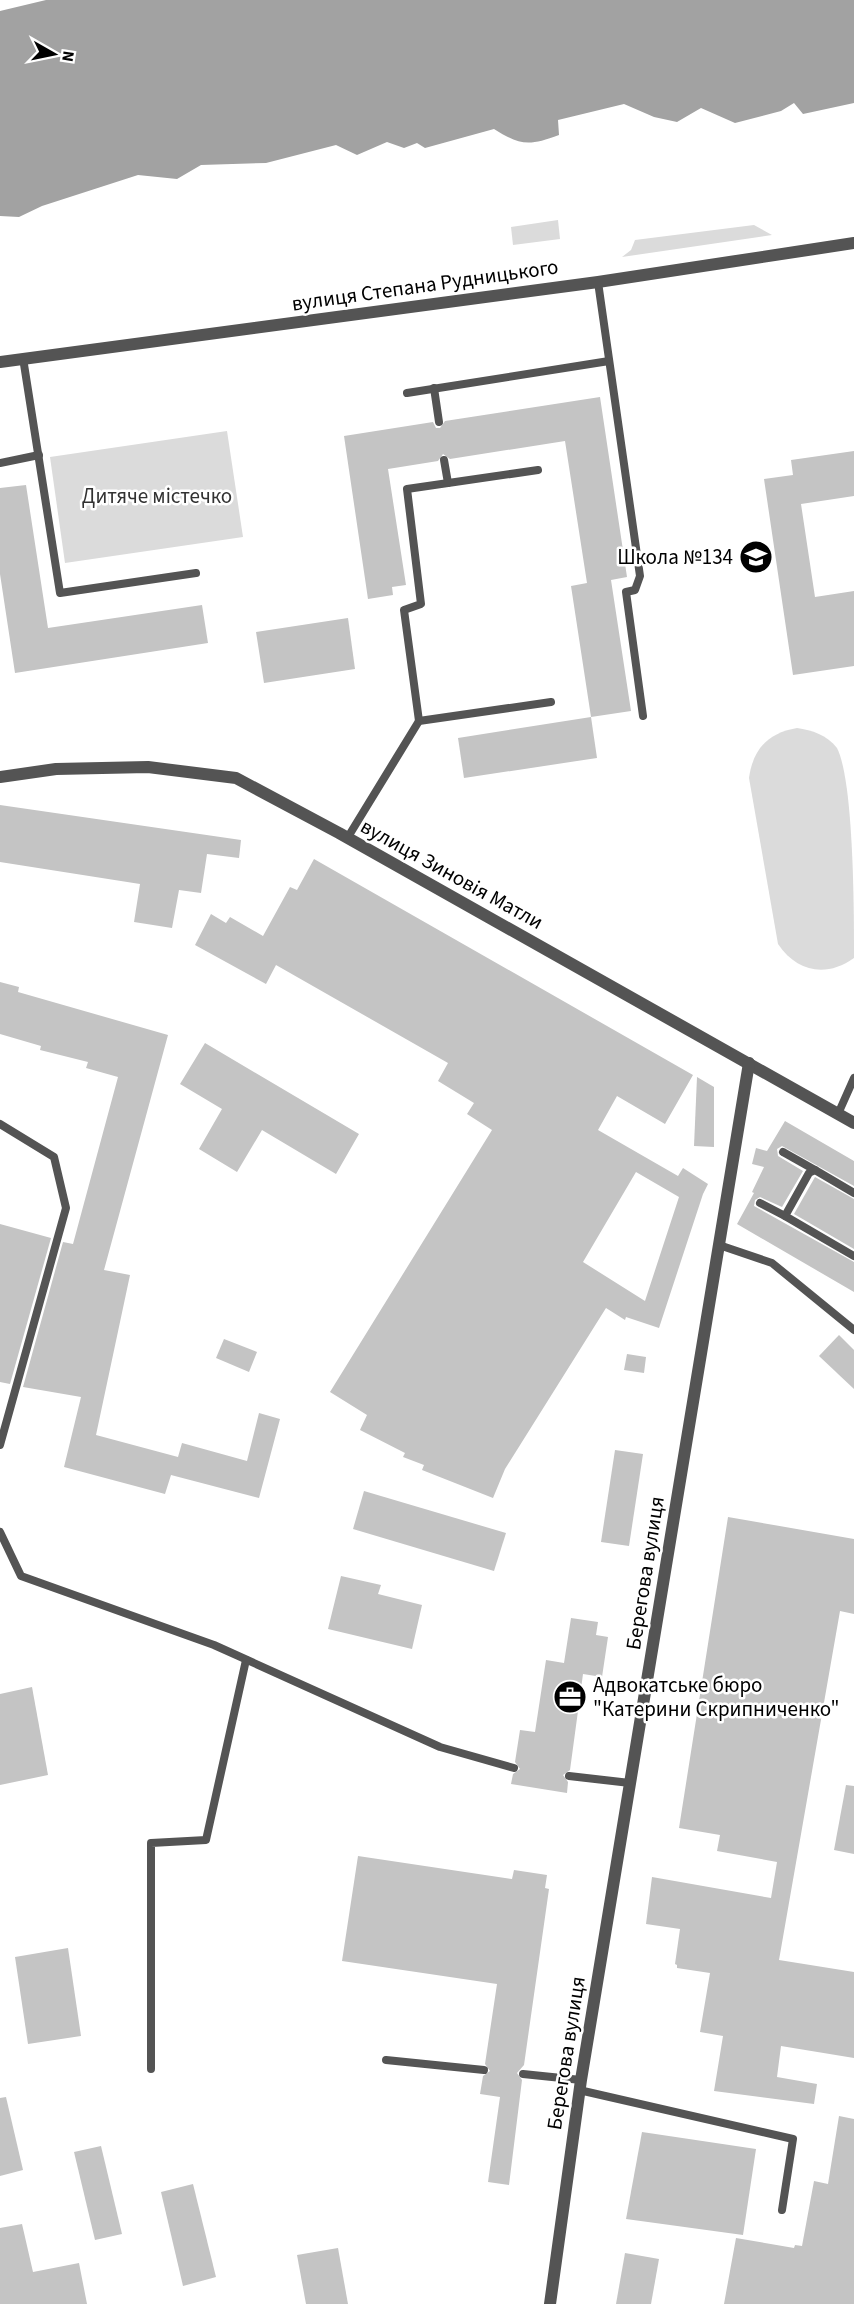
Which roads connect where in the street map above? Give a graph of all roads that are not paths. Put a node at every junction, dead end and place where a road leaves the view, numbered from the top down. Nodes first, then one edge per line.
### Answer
1 (854, 243) edge
2 (598, 282) junction
3 (24, 358) junction
4 (609, 361) junction
5 (0, 362) edge
6 (434, 388) junction
7 (407, 393) dead end
8 (439, 422) dead end
9 (39, 455) junction
10 (444, 460) dead end
11 (0, 463) edge
12 (538, 470) dead end
13 (448, 483) junction
14 (196, 573) dead end
15 (551, 702) dead end
16 (643, 716) dead end
17 (419, 721) junction
18 (0, 777) edge
19 (348, 837) junction
20 (749, 1063) junction
21 (854, 1078) edge
22 (838, 1114) junction
23 (854, 1123) edge
24 (0, 1124) edge
25 (783, 1152) dead end
26 (815, 1170) junction
27 (854, 1192) edge
28 (760, 1203) dead end
29 (785, 1216) junction
30 (719, 1245) junction
31 (854, 1256) edge
32 (854, 1330) edge
33 (2, 1428) edge
34 (0, 1445) edge
35 (0, 1532) edge
36 (246, 1660) junction
37 (514, 1768) dead end
38 (569, 1776) dead end
39 (630, 1784) junction
40 (386, 2060) dead end
41 (151, 2069) dead end
42 (484, 2070) dead end
43 (523, 2074) dead end
44 (580, 2085) junction
45 (782, 2210) dead end
46 (550, 2304) edge

1 - 2 street, вулиця Степана Рудницького
2 - 3 street, вулиця Степана Рудницького
2 - 4 lane
3 - 5 street, вулиця Степана Рудницького
3 - 9 lane
4 - 6 lane
4 - 16 lane
6 - 7 lane
6 - 8 lane
9 - 11 lane
9 - 14 lane
10 - 13 lane
12 - 13 lane
13 - 17 lane
15 - 17 lane
17 - 19 lane
18 - 19 street, вулиця Зиновія Матли
19 - 20 street, вулиця Зиновія Матли
20 - 22 street, вулиця Зиновія Матли
20 - 30 street, Берегова вулиця
21 - 22 lane
22 - 23 street, вулиця Зиновія Матли
24 - 33 lane
25 - 26 lane
26 - 27 lane
26 - 29 lane
28 - 29 lane
29 - 31 lane
30 - 32 lane
30 - 39 street, Берегова вулиця
33 - 34 lane
35 - 36 lane
36 - 37 lane
36 - 41 lane
38 - 39 lane
39 - 44 street, Берегова вулиця
40 - 42 lane
43 - 44 lane
44 - 45 lane
44 - 46 street, Берегова вулиця

